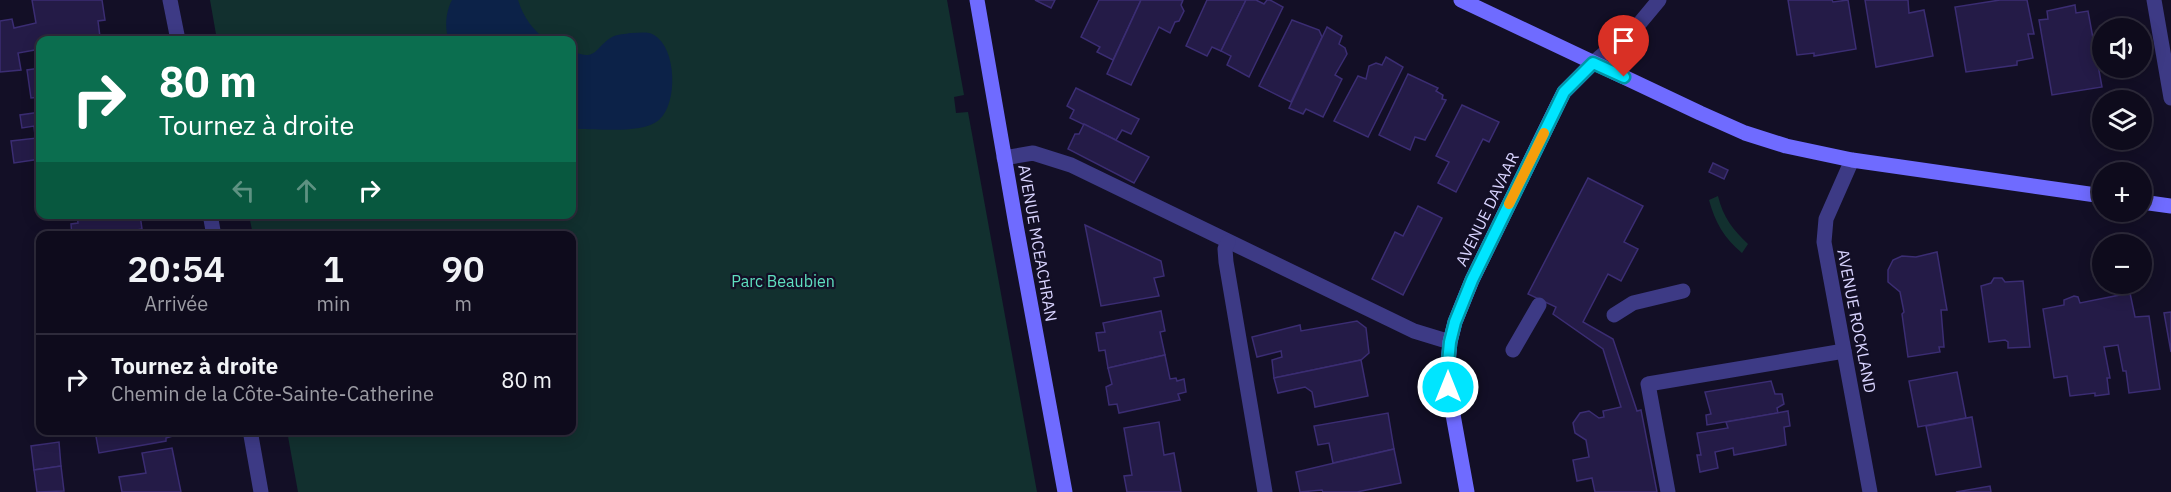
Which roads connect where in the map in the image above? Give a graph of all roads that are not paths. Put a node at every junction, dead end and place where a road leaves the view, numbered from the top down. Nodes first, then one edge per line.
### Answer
1 (170, 0) edge
2 (977, 0) edge
3 (1461, 0) edge
4 (1659, 0) edge
5 (2154, 0) edge
6 (177, 36) edge
7 (1593, 63) junction
8 (2171, 98) edge
9 (1004, 158) junction
10 (1852, 160) junction
11 (2092, 194) edge
12 (2152, 203) edge
13 (2171, 206) edge
14 (1228, 242) junction
15 (1683, 291) dead end
16 (1539, 305) dead end
17 (1614, 315) dead end
18 (1450, 342) junction
19 (1513, 350) dead end
20 (1844, 351) junction
21 (251, 435) edge
22 (261, 492) edge
23 (1065, 492) edge
24 (1265, 492) edge
25 (1467, 492) edge
26 (1668, 492) edge
27 (1870, 492) edge

1 - 6 street
2 - 9 street, AVENUE MCEACHRAN
3 - 7 street
4 - 7 street
5 - 8 street
7 - 10 street
7 - 18 street, AVENUE DAVAAR
9 - 14 street
9 - 23 street, AVENUE MCEACHRAN
10 - 11 street
10 - 20 street, AVENUE ROCKLAND
12 - 13 street
14 - 18 street
14 - 24 street
15 - 17 street
16 - 19 street
18 - 25 street, AVENUE DAVAAR
20 - 26 street
20 - 27 street, AVENUE ROCKLAND
21 - 22 street

